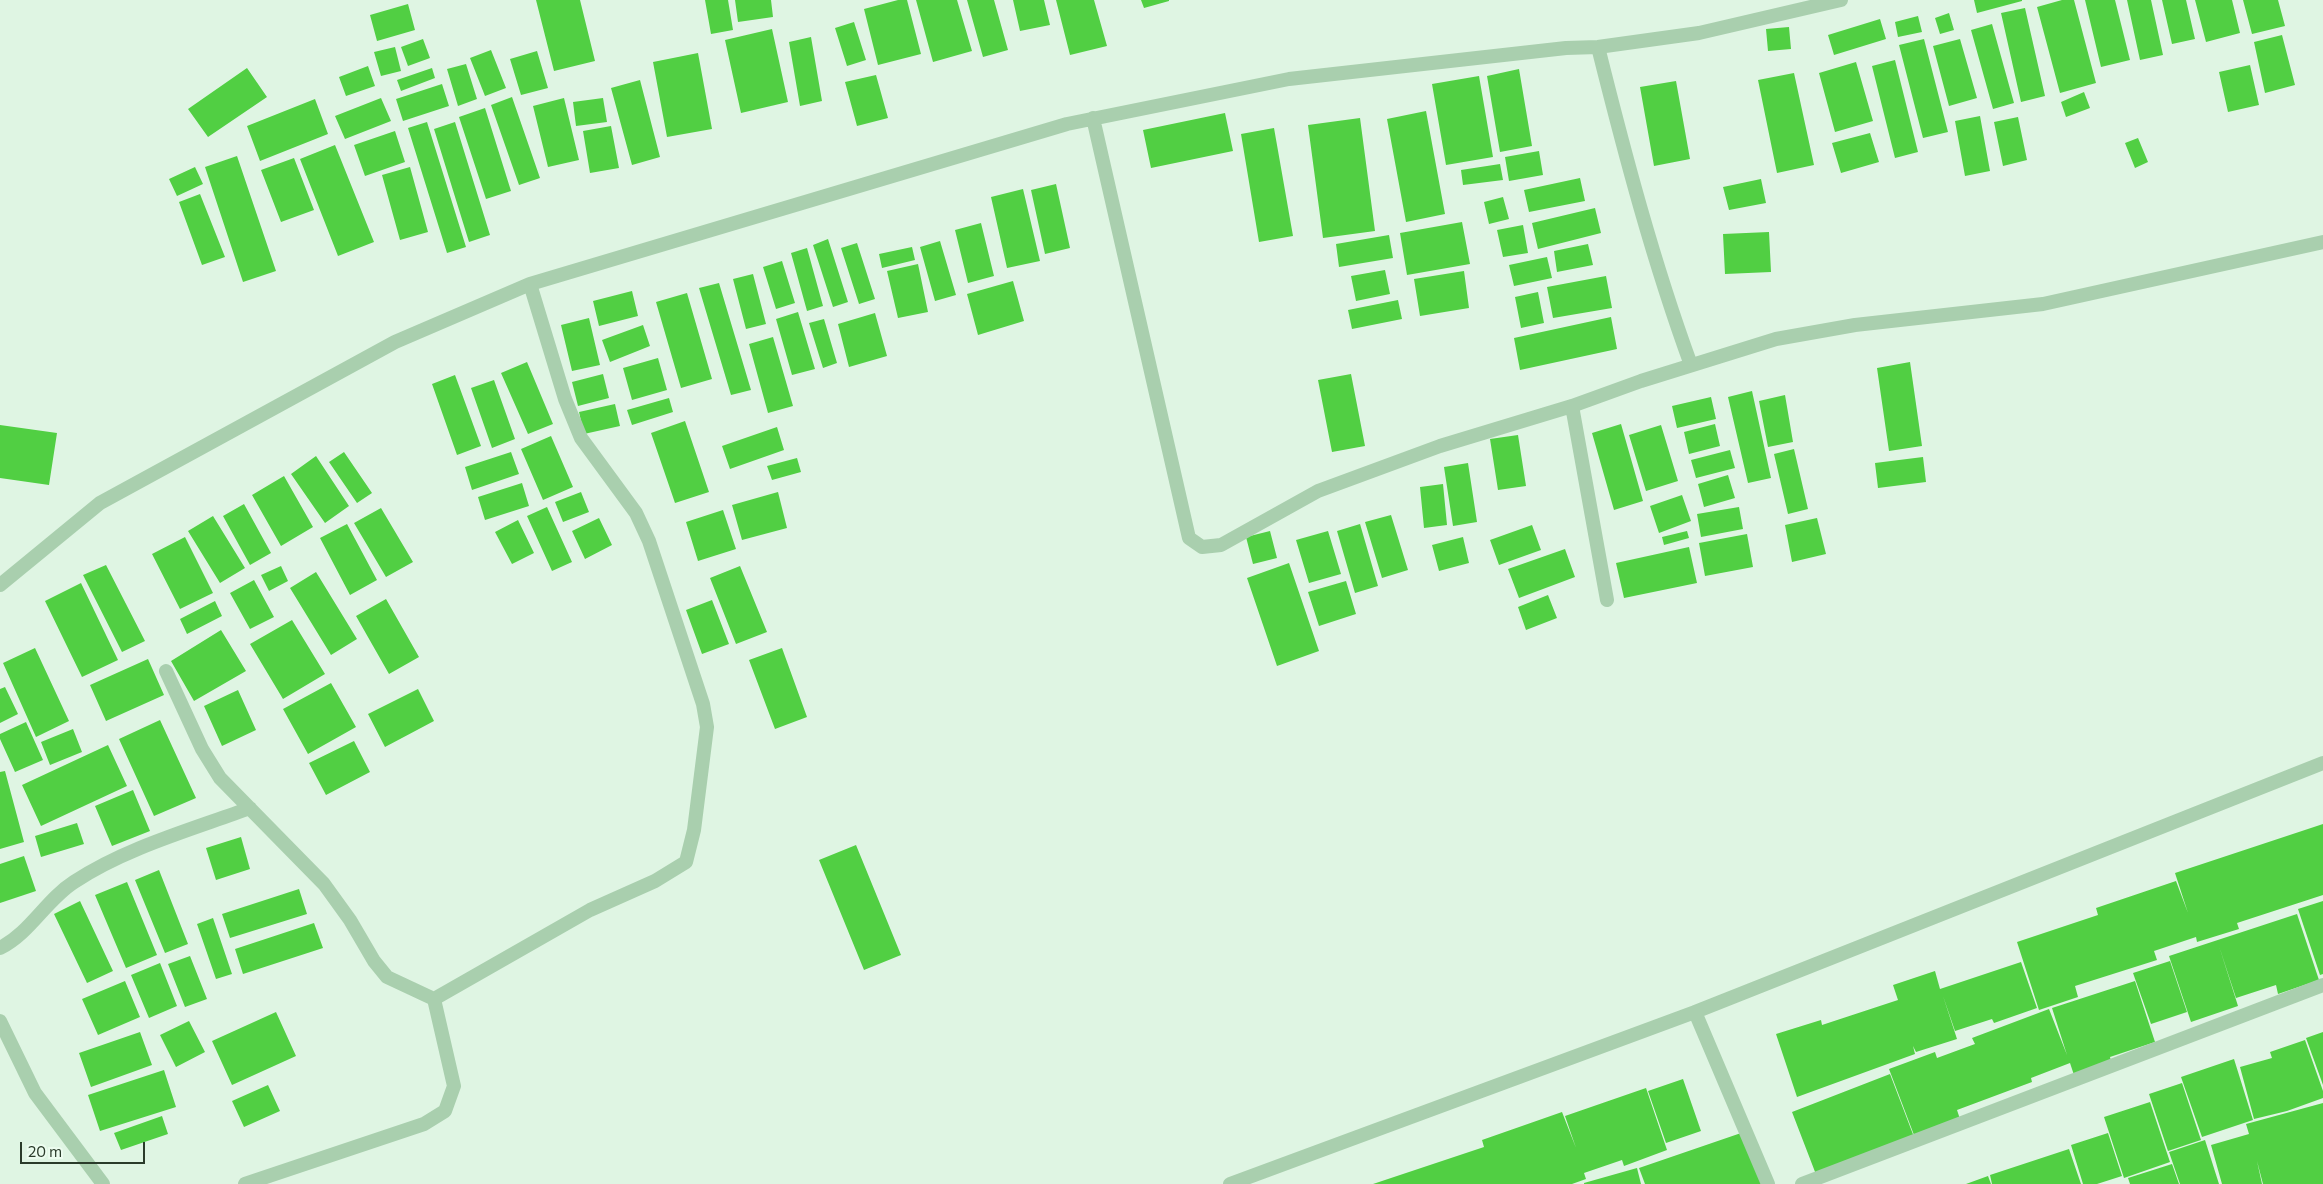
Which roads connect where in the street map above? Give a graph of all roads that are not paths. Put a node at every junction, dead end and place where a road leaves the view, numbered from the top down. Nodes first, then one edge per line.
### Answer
1 (1841, 0) edge
2 (1598, 47) junction
3 (1093, 118) junction
4 (2323, 242) edge
5 (530, 284) junction
6 (1691, 365) junction
7 (1572, 406) junction
8 (0, 585) edge
9 (1607, 600) dead end
10 (166, 671) dead end
11 (2323, 763) edge
12 (250, 808) junction
13 (0, 948) edge
14 (2323, 985) edge
15 (434, 999) junction
16 (1695, 1012) junction
17 (0, 1021) edge
18 (103, 1184) edge
19 (245, 1184) edge
20 (1230, 1184) edge
21 (1768, 1184) edge
22 (1802, 1184) edge

1 - 2 street
2 - 3 street
2 - 6 street
3 - 5 street
3 - 7 street
4 - 6 street
5 - 8 street
5 - 15 street
6 - 7 street
7 - 9 street
10 - 12 street
11 - 16 street
12 - 13 street
12 - 15 street
14 - 22 street
15 - 19 street
16 - 20 street
16 - 21 street
17 - 18 street

